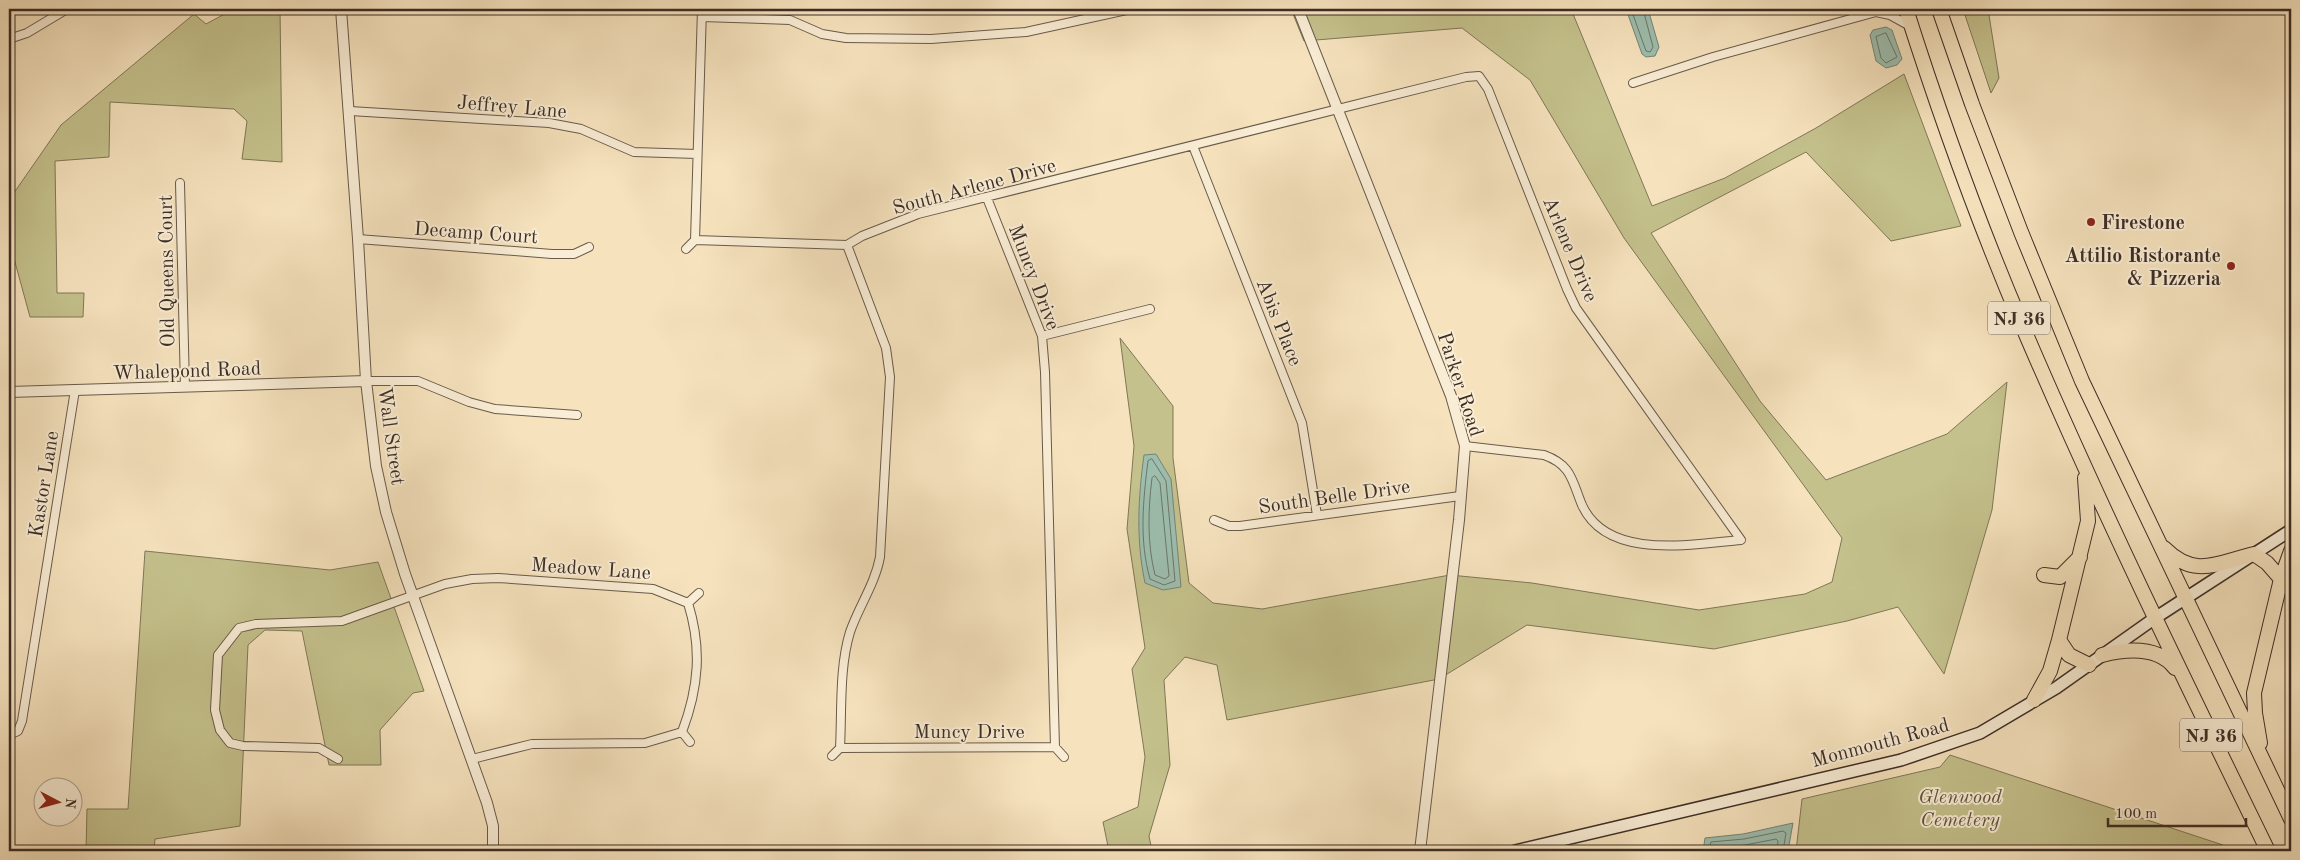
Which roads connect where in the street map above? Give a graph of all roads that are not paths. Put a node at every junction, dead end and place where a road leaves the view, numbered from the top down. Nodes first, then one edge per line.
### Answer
1 (67, 9) edge
2 (341, 9) edge
3 (1131, 9) edge
4 (1298, 9) edge
5 (1906, 9) edge
6 (1939, 9) edge
7 (1878, 10) edge
8 (702, 13) edge
9 (1912, 27) junction
10 (9, 39) edge
11 (1633, 83) dead end
12 (1338, 110) junction
13 (350, 111) junction
14 (1193, 146) junction
15 (697, 154) junction
16 (180, 183) dead end
17 (987, 198) junction
18 (358, 239) junction
19 (695, 240) junction
20 (847, 245) junction
21 (589, 247) dead end
22 (686, 249) dead end
23 (1150, 309) dead end
24 (1042, 336) junction
25 (366, 381) junction
26 (185, 387) junction
27 (74, 390) junction
28 (9, 392) edge
29 (577, 415) dead end
30 (1465, 446) junction
31 (2084, 467) junction
32 (1460, 496) junction
33 (1317, 515) junction
34 (1214, 520) dead end
35 (2291, 530) edge
36 (2160, 544) junction
37 (2291, 551) edge
38 (2254, 554) junction
39 (2080, 557) junction
40 (2044, 576) dead end
41 (2281, 579) junction
42 (699, 593) dead end
43 (414, 595) junction
44 (2185, 598) junction
45 (688, 603) junction
46 (2155, 618) junction
47 (2059, 640) junction
48 (2102, 655) junction
49 (2089, 665) junction
50 (2184, 680) junction
51 (2034, 700) junction
52 (682, 732) junction
53 (9, 735) edge
54 (690, 742) dead end
55 (1055, 747) junction
56 (840, 748) junction
57 (832, 756) dead end
58 (1064, 757) dead end
59 (338, 759) dead end
60 (472, 759) junction
61 (2263, 760) junction
62 (2291, 819) edge
63 (493, 851) edge
64 (1420, 851) edge
65 (1515, 851) edge
66 (2268, 851) edge

1 - 10 street
2 - 13 street, Wall Street
3 - 8 street
4 - 12 street, Parker Road
5 - 9 highway, NJ 36
6 - 36 highway, NJ 36
7 - 9 street
7 - 11 street
8 - 15 street
9 - 31 highway, NJ 36
12 - 14 street, South Arlene Drive
12 - 30 street, Parker Road
12 - 30 street, Arlene Drive
13 - 15 street, Jeffrey Lane
13 - 18 street, Wall Street
14 - 17 street, South Arlene Drive
14 - 33 street, Abis Place
15 - 19 street
16 - 26 street, Old Queens Court
17 - 20 street, South Arlene Drive
17 - 24 street, Muncy Drive
18 - 21 street, Decamp Court
18 - 25 street, Wall Street
19 - 20 street, South Arlene Drive
19 - 22 street
20 - 56 street
23 - 24 street
24 - 55 street, Muncy Drive
25 - 26 street, Whalepond Road
25 - 29 street
25 - 43 street, Wall Street
26 - 27 street, Whalepond Road
27 - 28 street, Whalepond Road
27 - 53 street, Kastor Lane
30 - 32 street, Parker Road
31 - 39 highway
31 - 46 highway, NJ 36
32 - 33 street, South Belle Drive
32 - 64 street, Parker Road
33 - 34 street, South Belle Drive
35 - 38 main road, Monmouth Road
36 - 38 highway
36 - 44 highway, NJ 36
37 - 41 highway
38 - 41 highway
38 - 44 main road, Monmouth Road
39 - 40 highway
39 - 47 highway
41 - 61 highway
42 - 45 street
43 - 45 street, Meadow Lane
43 - 59 street, Meadow Lane
43 - 60 street, Wall Street
44 - 46 main road, Monmouth Road
44 - 61 highway, NJ 36
45 - 52 street
46 - 48 main road, Monmouth Road
46 - 50 highway, NJ 36
47 - 49 highway
47 - 51 highway
48 - 49 main road, Monmouth Road
48 - 50 highway
49 - 51 main road, Monmouth Road
50 - 66 highway, NJ 36
51 - 65 main road, Monmouth Road
52 - 54 street
52 - 60 street
55 - 56 street, Muncy Drive
55 - 58 street
56 - 57 street
60 - 63 street, Wall Street
61 - 62 highway, NJ 36

